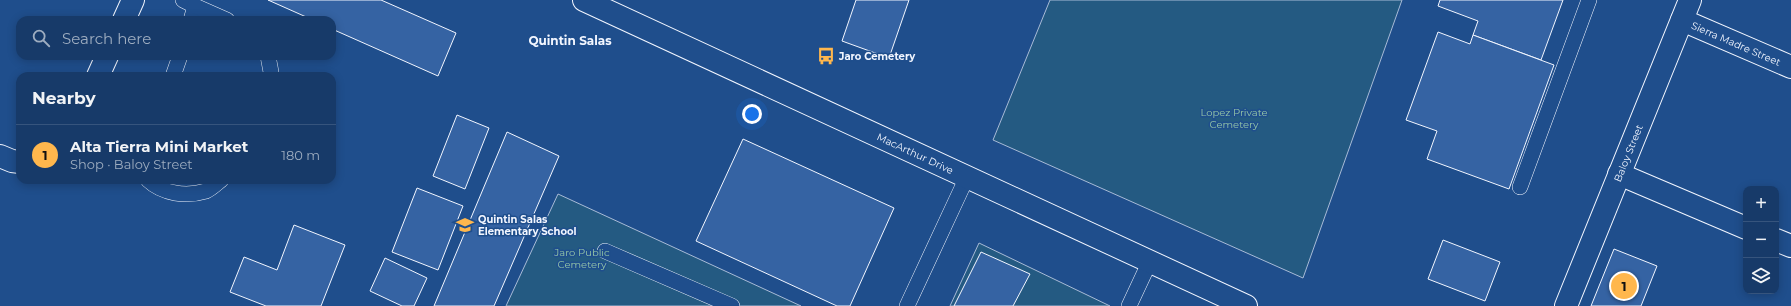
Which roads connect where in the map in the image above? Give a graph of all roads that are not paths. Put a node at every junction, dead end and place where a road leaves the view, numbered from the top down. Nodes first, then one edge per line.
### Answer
1 (133, 0) edge
2 (584, 0) edge
3 (1589, 0) edge
4 (1690, 0) edge
5 (190, 9) edge
6 (126, 16) edge
7 (214, 16) edge
8 (1682, 20) junction
9 (105, 60) edge
10 (179, 60) edge
11 (269, 60) edge
12 (1791, 67) edge
13 (100, 72) edge
14 (174, 72) edge
15 (271, 72) edge
16 (0, 156) edge
17 (16, 162) edge
18 (1619, 174) junction
19 (967, 177) junction
20 (153, 184) edge
21 (216, 184) edge
22 (1520, 187) dead end
23 (1743, 227) edge
24 (1779, 241) edge
25 (1791, 246) edge
26 (605, 251) dead end
27 (1150, 261) junction
28 (732, 306) edge
29 (907, 306) edge
30 (1129, 306) edge
31 (1246, 306) edge
32 (1566, 306) edge

1 - 6 main road
2 - 19 main road, MacArthur Drive
3 - 22 lane
4 - 8 main road, Baloy Street
5 - 7 lane
8 - 12 main road, Sierra Madre Street
8 - 18 main road, Baloy Street
9 - 13 main road
10 - 14 lane
11 - 15 lane
16 - 17 main road
18 - 23 main road
18 - 32 main road, Baloy Street
19 - 27 main road, MacArthur Drive
19 - 29 lane
20 - 21 lane
24 - 25 main road
26 - 28 lane
27 - 30 lane
27 - 31 main road, MacArthur Drive

